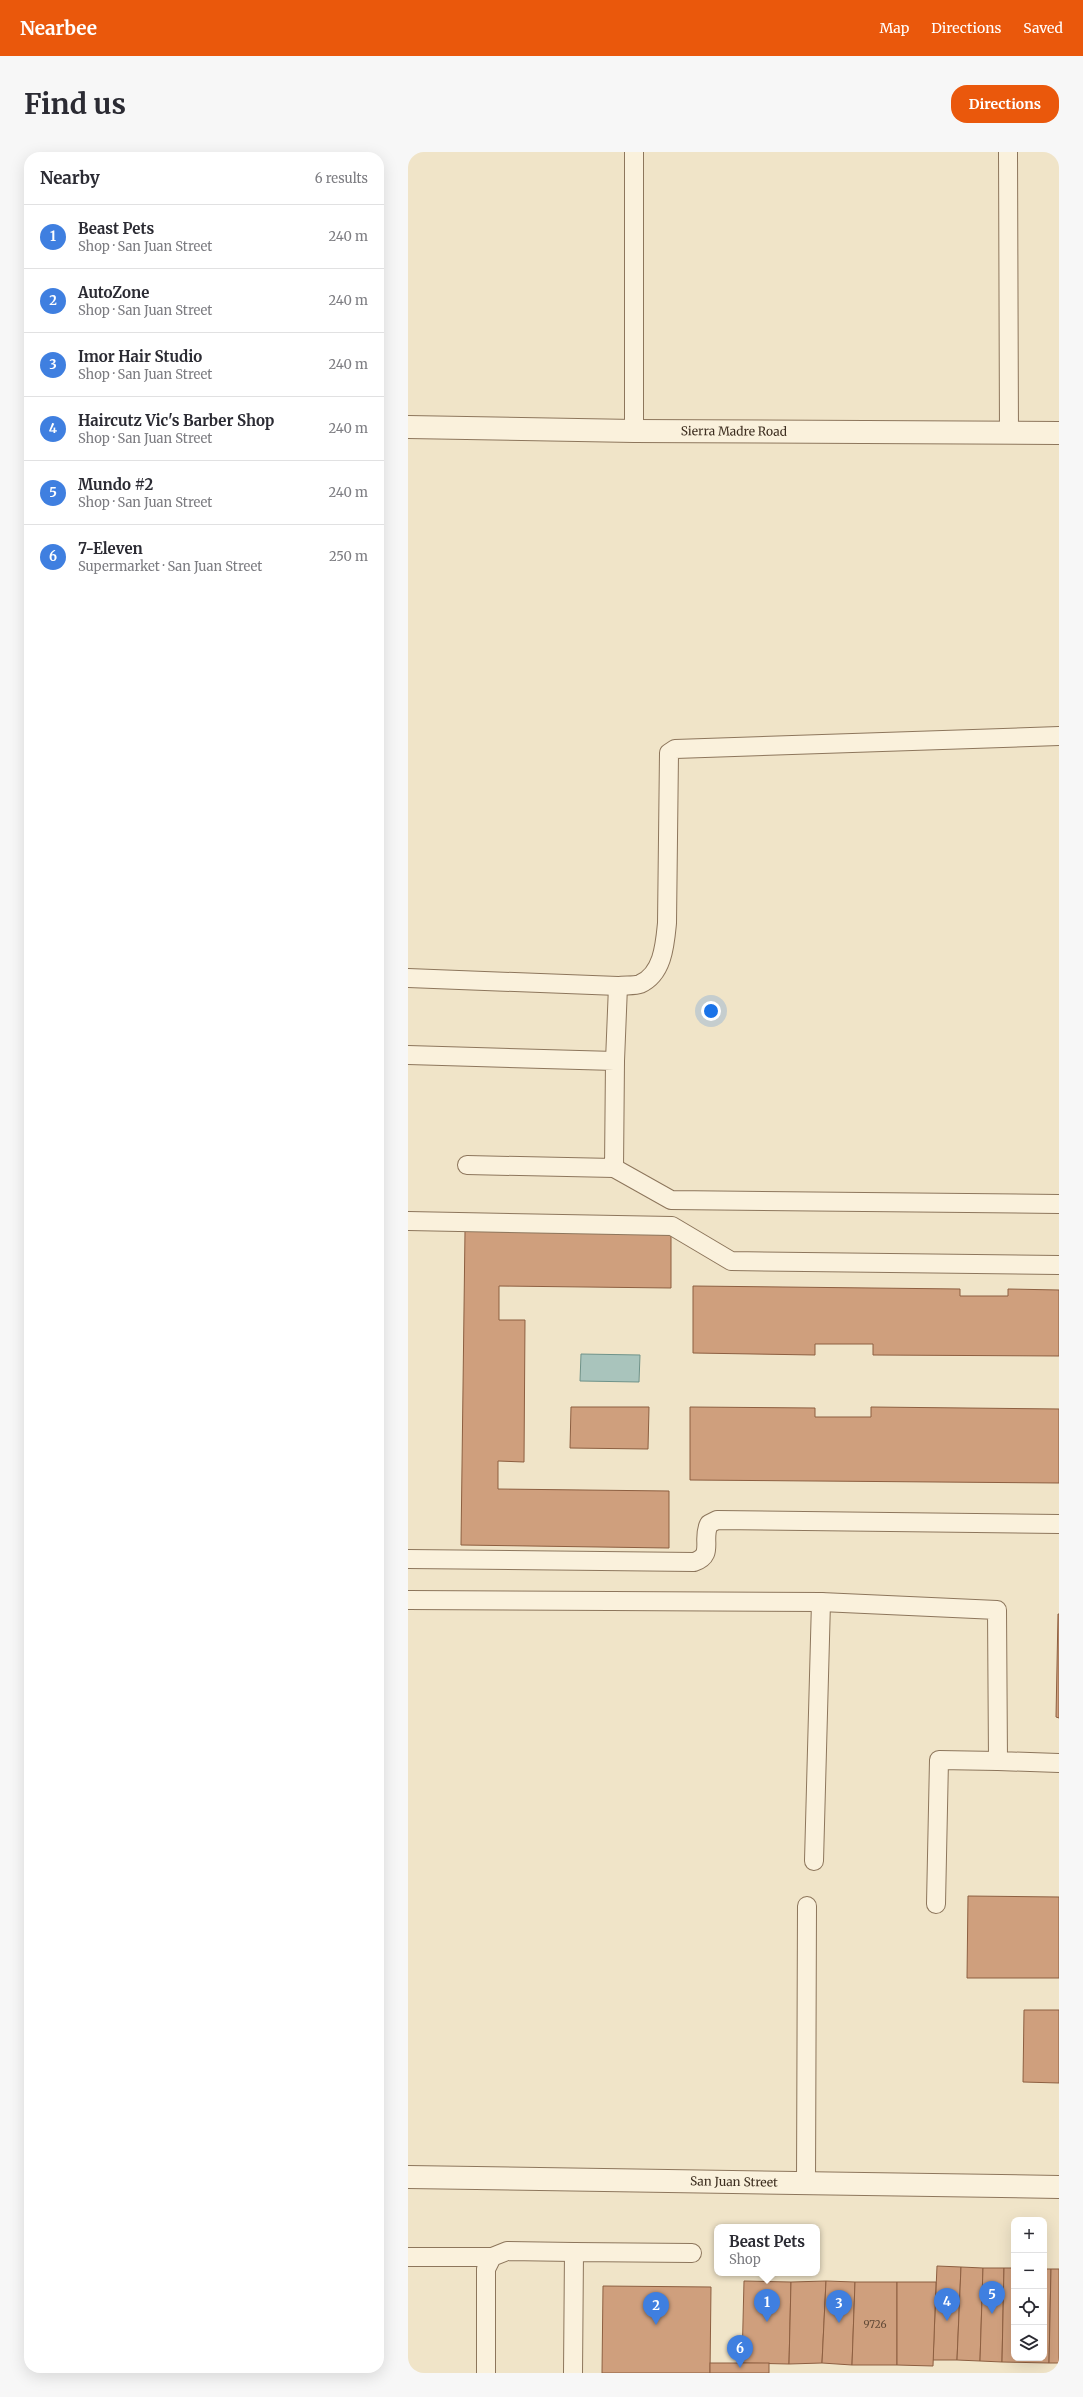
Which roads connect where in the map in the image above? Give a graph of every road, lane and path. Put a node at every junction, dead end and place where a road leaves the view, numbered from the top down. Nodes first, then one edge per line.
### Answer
1 (634, 152) edge
2 (1008, 152) edge
3 (408, 426) edge
4 (634, 430) junction
5 (1059, 433) edge
6 (1009, 434) junction
7 (1059, 736) edge
8 (408, 978) edge
9 (618, 986) junction
10 (408, 1055) edge
11 (615, 1061) junction
12 (467, 1165) dead end
13 (614, 1168) junction
14 (1059, 1204) edge
15 (408, 1220) edge
16 (1059, 1265) edge
17 (1059, 1524) edge
18 (408, 1559) edge
19 (408, 1600) edge
20 (821, 1602) junction
21 (998, 1761) junction
22 (1059, 1762) edge
23 (814, 1860) dead end
24 (936, 1904) dead end
25 (807, 1906) dead end
26 (408, 2177) edge
27 (806, 2184) junction
28 (1059, 2187) edge
29 (574, 2252) junction
30 (692, 2253) dead end
31 (408, 2257) edge
32 (492, 2257) junction
33 (486, 2373) edge
34 (573, 2373) edge

1 - 4 lane
2 - 6 lane
3 - 4 street, Sierra Madre Road
4 - 6 street, Sierra Madre Road
5 - 6 street, Sierra Madre Road
7 - 9 lane
8 - 9 lane
9 - 11 lane
10 - 11 lane
11 - 13 lane
12 - 13 lane
13 - 14 lane
15 - 16 lane
17 - 18 lane
19 - 20 lane
20 - 21 lane
20 - 23 lane
21 - 22 lane
21 - 24 lane
25 - 27 lane
26 - 27 street, San Juan Street
27 - 28 street, San Juan Street
29 - 30 lane
29 - 32 lane
29 - 34 lane
31 - 32 lane
32 - 33 lane

